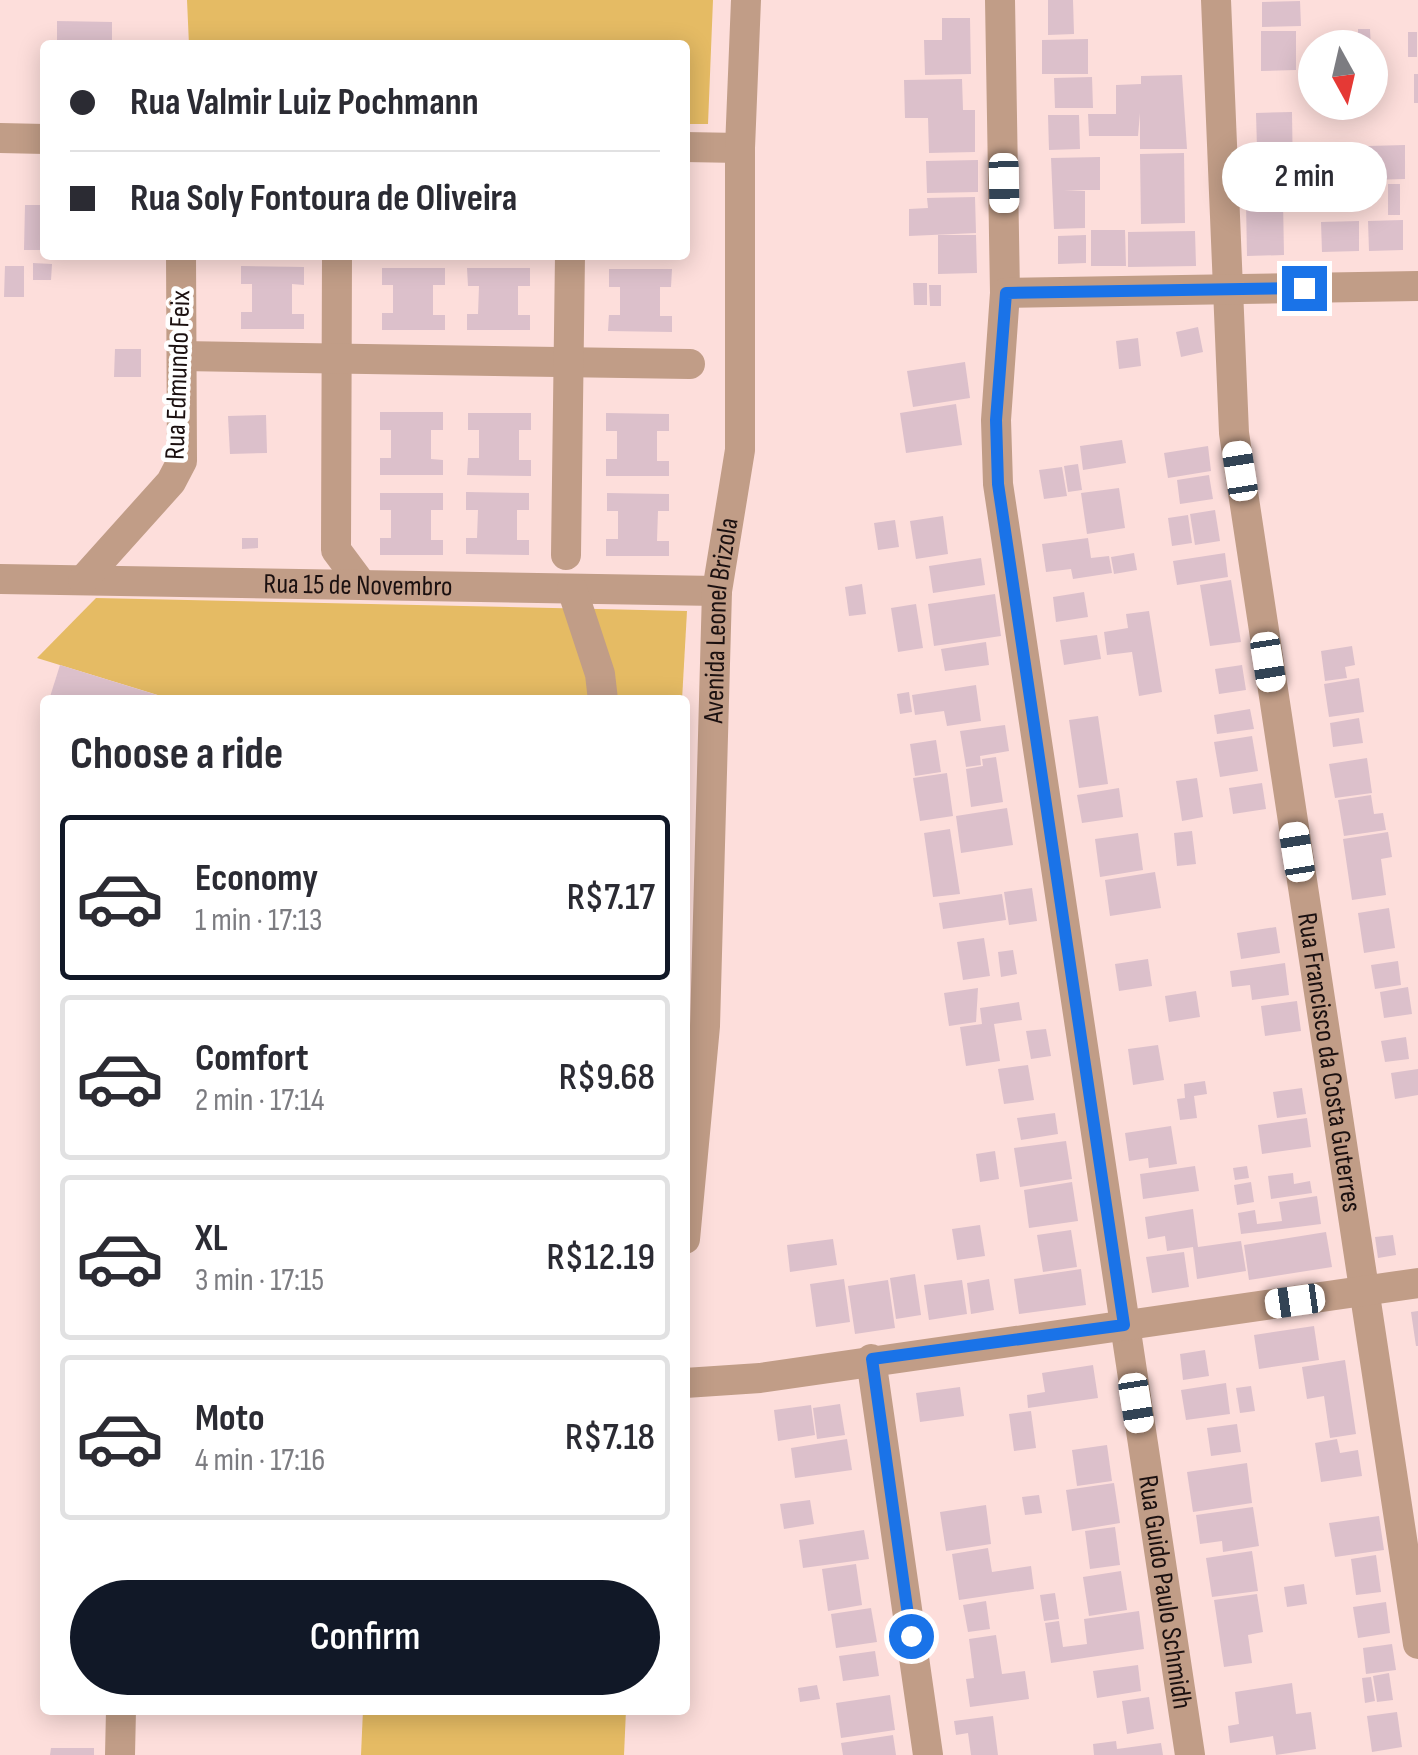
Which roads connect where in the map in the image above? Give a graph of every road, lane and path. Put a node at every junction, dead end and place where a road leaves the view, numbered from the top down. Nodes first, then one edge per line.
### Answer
1 (746, 0) edge
2 (1000, 0) edge
3 (1216, 0) edge
4 (0, 138) edge
5 (40, 138) edge
6 (690, 147) edge
7 (740, 148) junction
8 (181, 260) edge
9 (337, 260) edge
10 (570, 260) edge
11 (1418, 286) edge
12 (1228, 289) junction
13 (1006, 293) junction
14 (182, 356) junction
15 (337, 357) junction
16 (569, 362) junction
17 (690, 364) dead end
18 (566, 555) dead end
19 (0, 579) edge
20 (83, 580) junction
21 (362, 585) junction
22 (572, 589) junction
23 (717, 590) junction
24 (602, 695) edge
25 (690, 1186) edge
26 (1418, 1283) edge
27 (1363, 1291) junction
28 (1124, 1325) junction
29 (872, 1359) junction
30 (690, 1383) edge
31 (1418, 1644) edge
32 (120, 1715) edge
33 (120, 1755) edge
34 (928, 1755) edge
35 (1190, 1755) edge

1 - 7 street, Avenida Leonel Brizola
2 - 13 street, Rua Guido Paulo Schmidh
3 - 12 street, Rua Francisco da Costa Guterres
4 - 5 street
6 - 7 street
7 - 23 street, Avenida Leonel Brizola
8 - 14 street, Rua Edmundo Feix
9 - 15 street
10 - 16 street
11 - 12 street
12 - 13 street
12 - 27 street, Rua Francisco da Costa Guterres
13 - 28 street, Rua Guido Paulo Schmidh
14 - 15 street
14 - 20 street, Rua Edmundo Feix
15 - 16 street
15 - 21 street
16 - 17 street
16 - 18 street
19 - 20 street, Rua 15 de Novembro
20 - 21 street, Rua 15 de Novembro
21 - 22 street, Rua 15 de Novembro
22 - 23 street, Rua 15 de Novembro
22 - 24 street
23 - 25 street, Avenida Leonel Brizola
26 - 27 street
27 - 28 street
27 - 31 street, Rua Francisco da Costa Guterres
28 - 29 street
28 - 35 street, Rua Guido Paulo Schmidh
29 - 30 street
29 - 34 street
32 - 33 street

